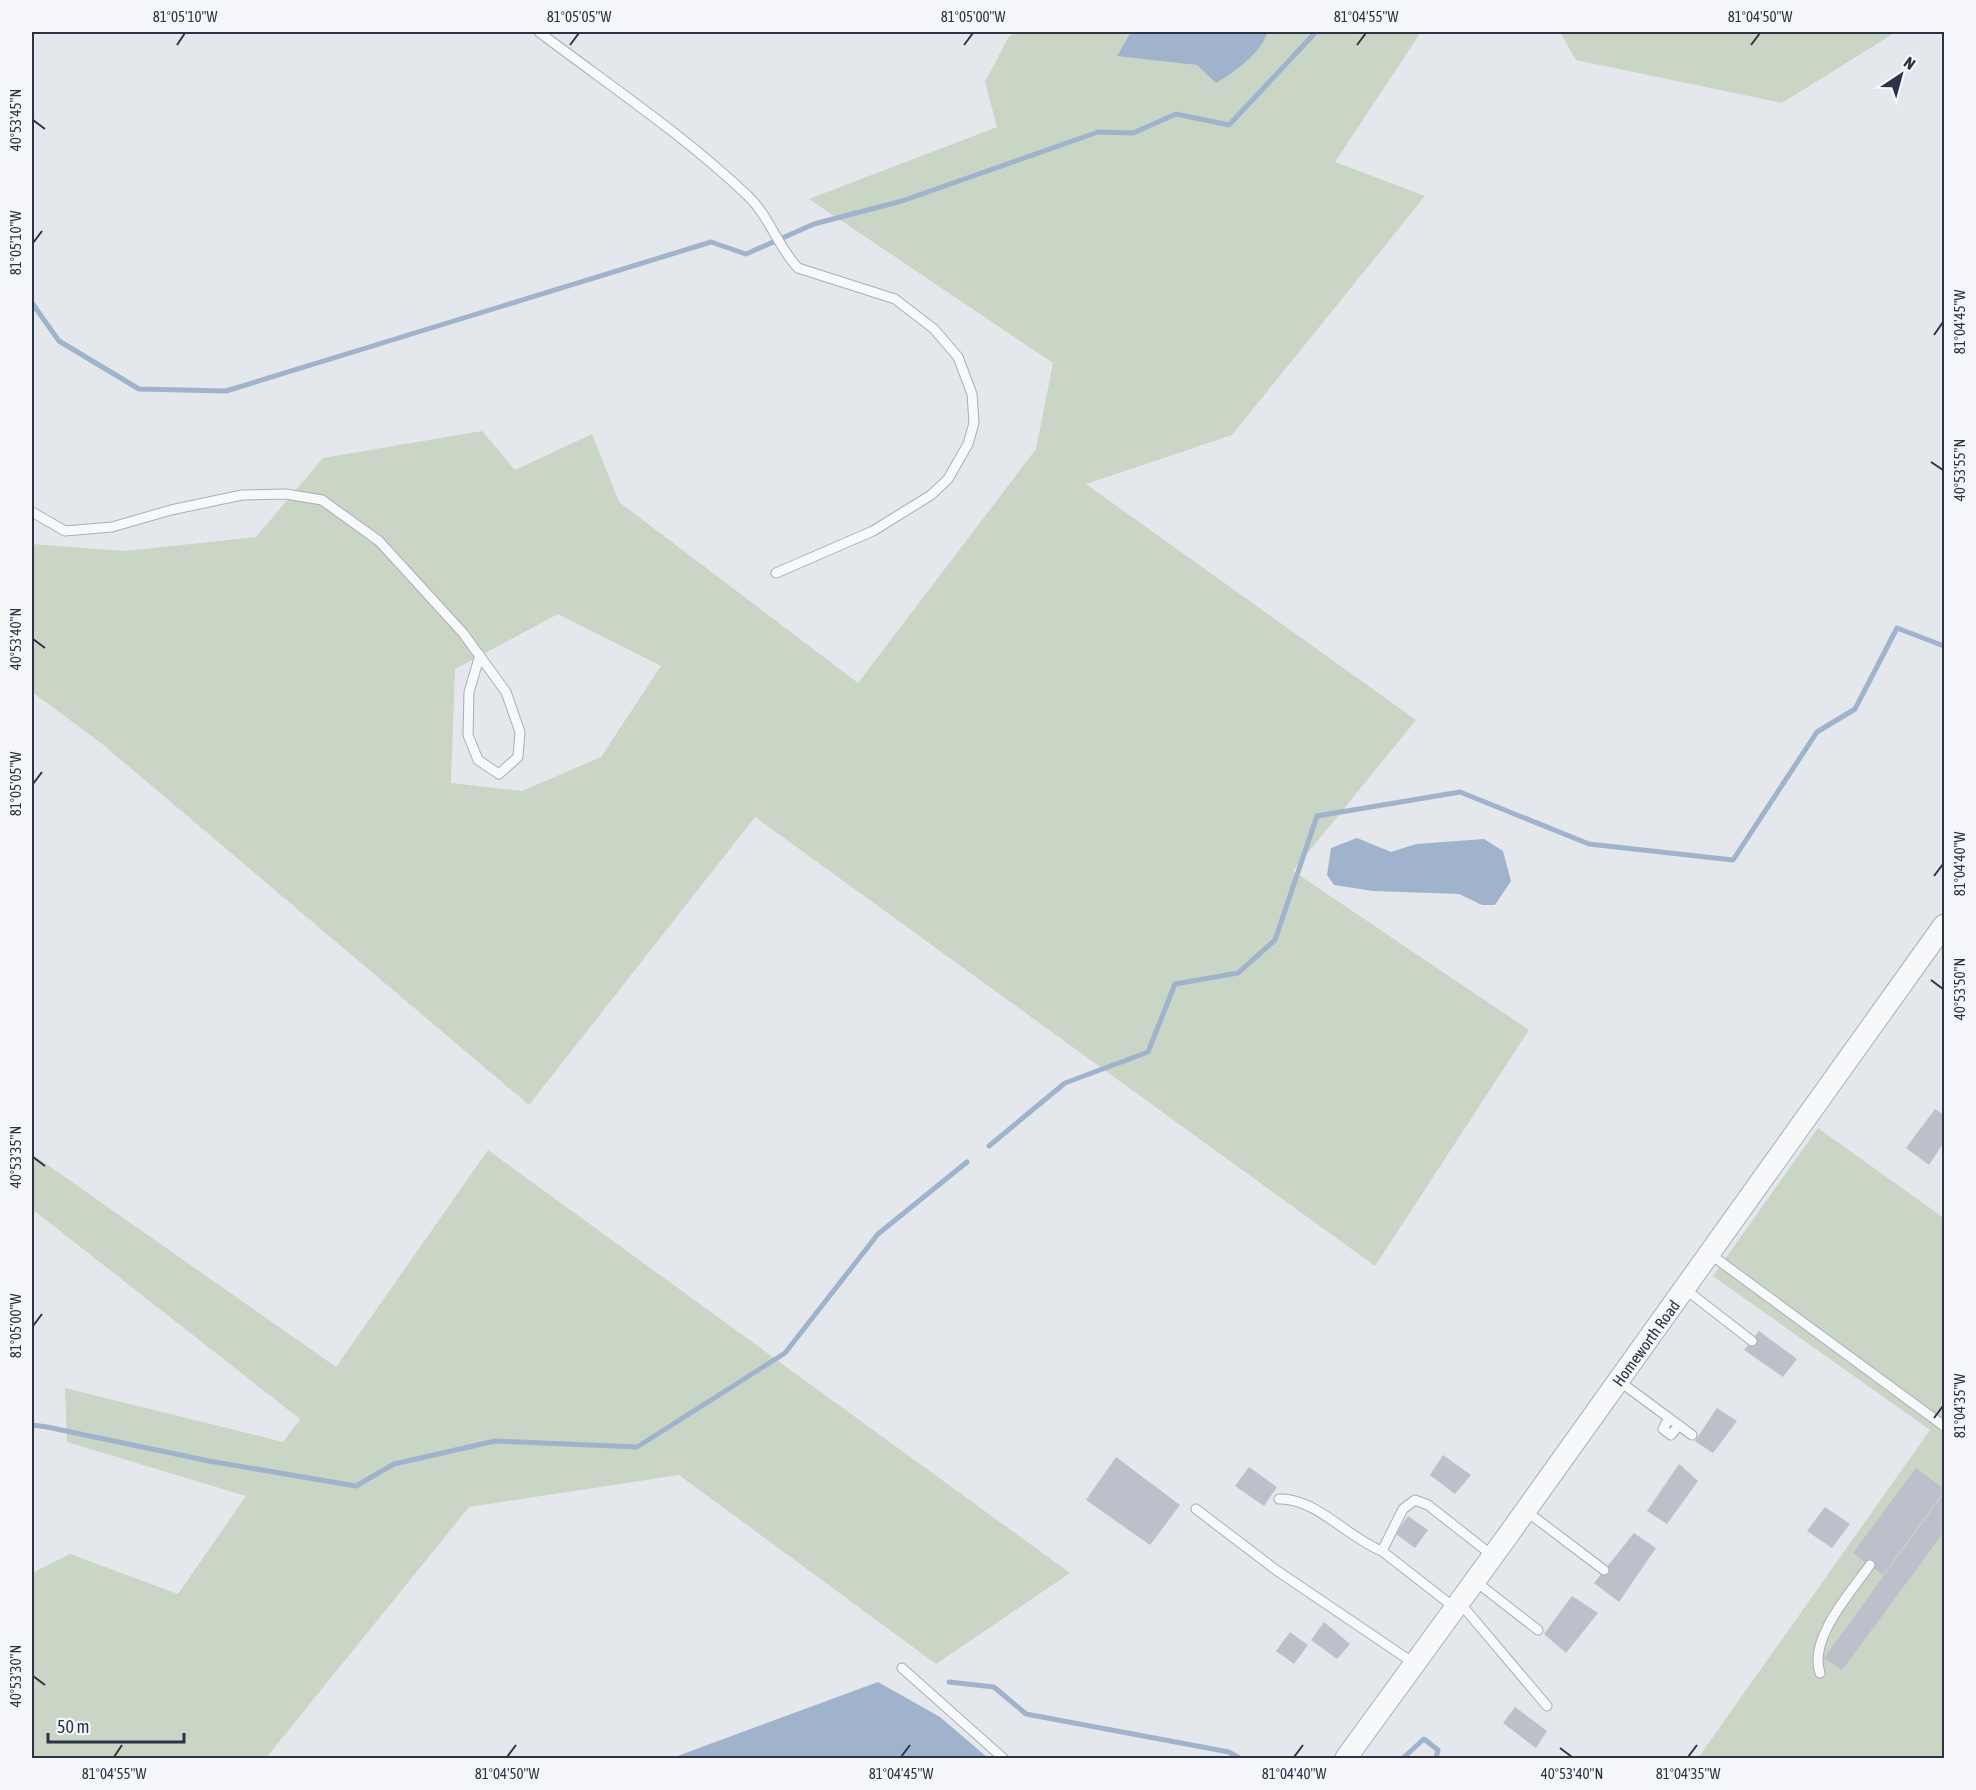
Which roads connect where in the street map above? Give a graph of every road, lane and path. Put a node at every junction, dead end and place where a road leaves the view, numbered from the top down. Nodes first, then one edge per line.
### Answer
1 (539, 32) edge
2 (32, 512) edge
3 (776, 573) dead end
4 (480, 655) junction
5 (1944, 925) edge
6 (1710, 1254) junction
7 (1685, 1289) junction
8 (1752, 1341) dead end
9 (1619, 1381) junction
10 (1944, 1426) edge
11 (1692, 1435) dead end
12 (1279, 1498) dead end
13 (1196, 1509) dead end
14 (1526, 1511) junction
15 (1382, 1551) junction
16 (1493, 1556) junction
17 (1870, 1565) dead end
18 (1604, 1570) dead end
19 (1475, 1581) junction
20 (1458, 1606) junction
21 (1538, 1630) dead end
22 (1415, 1664) junction
23 (902, 1668) dead end
24 (1820, 1673) dead end
25 (1548, 1706) dead end
26 (1003, 1758) edge
27 (1346, 1758) edge

1 - 3 lane
2 - 4 lane
4 - 4 lane
5 - 6 street, Homeworth Road
6 - 7 street, Homeworth Road
6 - 10 lane
7 - 8 lane
7 - 9 street, Homeworth Road
9 - 11 lane
9 - 14 street, Homeworth Road
12 - 15 lane
13 - 22 lane
14 - 16 street, Homeworth Road
14 - 18 lane
15 - 16 lane
15 - 20 lane
16 - 19 street, Homeworth Road
17 - 24 lane
19 - 20 street, Homeworth Road
19 - 21 lane
20 - 22 street, Homeworth Road
20 - 25 lane
22 - 27 street, Homeworth Road
23 - 26 lane

